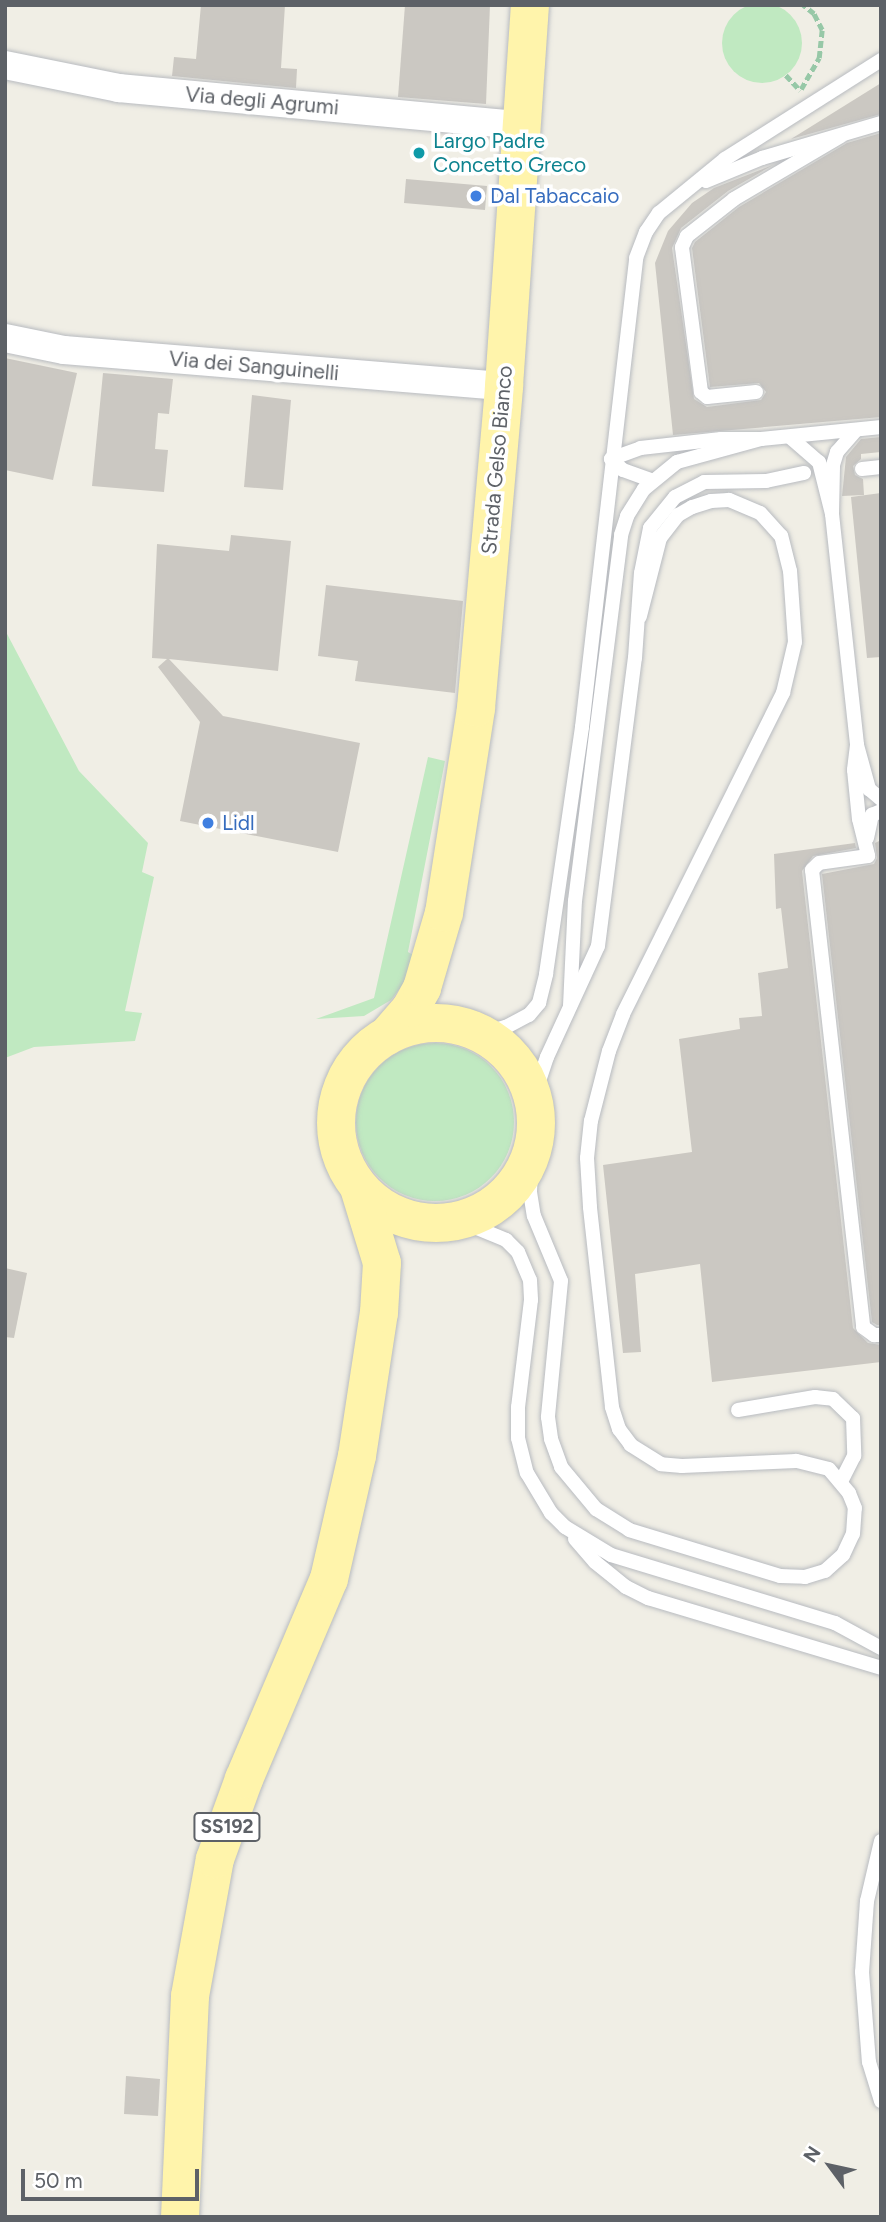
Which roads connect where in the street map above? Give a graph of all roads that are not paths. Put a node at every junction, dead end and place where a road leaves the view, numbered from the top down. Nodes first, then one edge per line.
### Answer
1 (530, 5) edge
2 (881, 60) edge
3 (5, 65) edge
4 (881, 123) edge
5 (522, 125) junction
6 (841, 136) junction
7 (681, 193) junction
8 (5, 338) edge
9 (504, 386) junction
10 (756, 392) dead end
11 (881, 427) edge
12 (856, 430) junction
13 (791, 438) junction
14 (761, 439) junction
15 (611, 459) junction
16 (881, 467) edge
17 (862, 469) dead end
18 (804, 473) dead end
19 (653, 481) junction
20 (832, 514) junction
21 (640, 616) junction
22 (857, 745) junction
23 (881, 799) edge
24 (881, 811) edge
25 (866, 842) junction
26 (444, 913) junction
27 (570, 1006) junction
28 (475, 1031) junction
29 (387, 1035) junction
30 (533, 1099) junction
31 (532, 1152) junction
32 (359, 1188) junction
33 (454, 1222) junction
34 (379, 1313) junction
35 (881, 1335) edge
36 (738, 1410) dead end
37 (841, 1481) junction
38 (565, 1527) junction
39 (881, 1648) edge
40 (881, 1668) edge
41 (881, 1841) edge
42 (881, 2101) edge
43 (180, 2217) edge

1 - 5 main road, Strada Gelso Bianco
2 - 7 lane
3 - 5 street, Via degli Agrumi
4 - 6 lane
5 - 9 main road, Strada Gelso Bianco
6 - 7 lane
6 - 10 lane
7 - 15 lane
8 - 9 street, Via dei Sanguinelli
9 - 26 main road, Strada Gelso Bianco
11 - 12 lane
12 - 13 lane
12 - 20 lane
13 - 14 lane
13 - 20 lane
14 - 15 lane
14 - 19 lane
15 - 19 lane
15 - 28 lane
16 - 17 lane
18 - 21 lane
19 - 27 lane
20 - 22 lane
21 - 27 lane
21 - 37 lane
22 - 23 lane
22 - 25 lane
24 - 25 lane
25 - 35 lane
26 - 28 main road, Strada Gelso Bianco
26 - 29 main road, Strada Gelso Bianco
27 - 30 lane
28 - 29 main road
28 - 30 main road
29 - 32 main road
30 - 31 main road
31 - 33 main road
31 - 37 lane
32 - 33 main road
32 - 34 main road
33 - 34 main road
33 - 38 lane
34 - 43 main road, SS192
36 - 37 lane
38 - 39 lane
38 - 40 lane
41 - 42 lane

